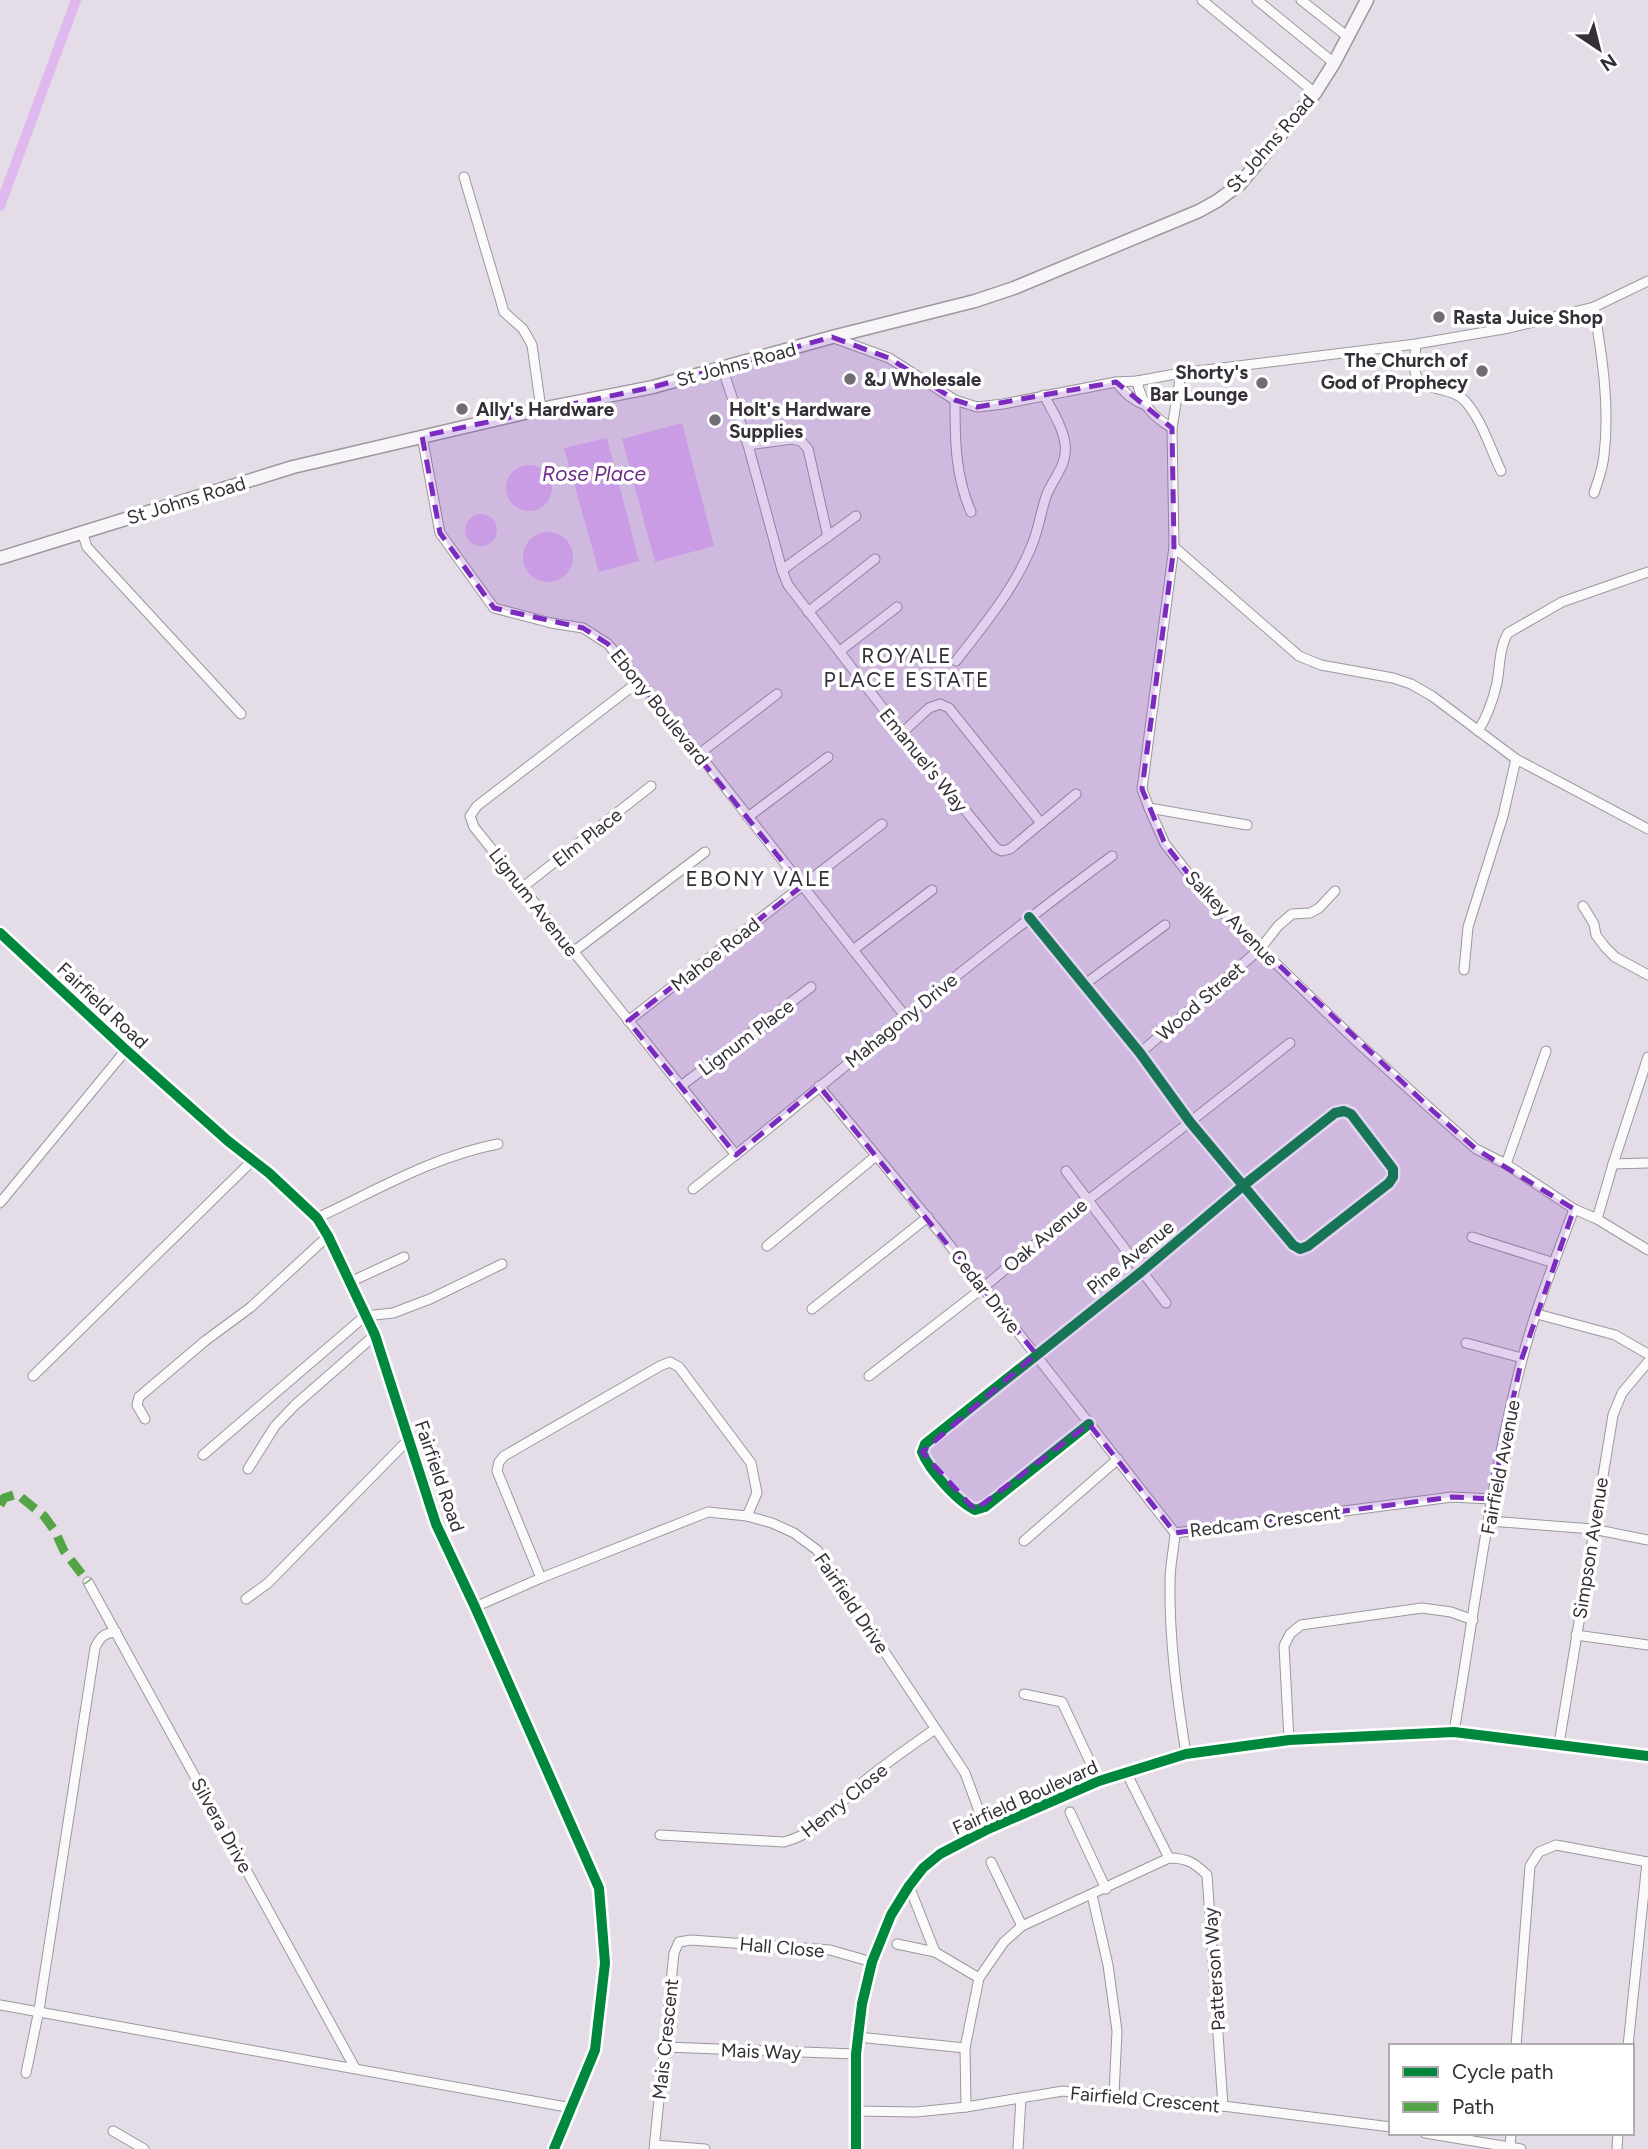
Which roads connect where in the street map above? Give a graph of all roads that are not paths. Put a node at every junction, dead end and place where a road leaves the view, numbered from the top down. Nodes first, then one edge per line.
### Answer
1 (1202, 0) edge
2 (1257, 0) edge
3 (1301, 0) edge
4 (1367, 0) edge
5 (1348, 37) junction
6 (1334, 63) junction
7 (1315, 93) junction
8 (464, 177) dead end
9 (1648, 281) edge
10 (1594, 307) junction
11 (832, 337) junction
12 (1416, 344) junction
13 (722, 367) junction
14 (1181, 373) junction
15 (1138, 381) junction
16 (1116, 382) junction
17 (1044, 396) junction
18 (955, 400) junction
19 (1145, 405) junction
20 (541, 409) junction
21 (1172, 428) junction
22 (422, 436) junction
23 (748, 445) junction
24 (1501, 471) dead end
25 (1594, 493) dead end
26 (971, 512) dead end
27 (856, 516) dead end
28 (82, 532) junction
29 (828, 537) junction
30 (1174, 547) junction
31 (0, 558) edge
32 (875, 559) dead end
33 (782, 570) junction
34 (1648, 572) edge
35 (897, 607) dead end
36 (808, 612) junction
37 (840, 651) junction
38 (956, 661) dead end
39 (638, 682) junction
40 (777, 694) dead end
41 (241, 714) dead end
42 (1478, 731) junction
43 (902, 733) junction
44 (699, 754) junction
45 (828, 757) dead end
46 (1516, 759) junction
47 (651, 786) dead end
48 (1076, 794) dead end
49 (1149, 808) junction
50 (748, 817) junction
51 (1041, 823) junction
52 (882, 824) dead end
53 (1247, 825) dead end
54 (1648, 829) edge
55 (705, 852) dead end
56 (1112, 856) dead end
57 (802, 886) junction
58 (523, 887) junction
59 (932, 890) dead end
60 (1335, 891) dead end
61 (1583, 906) dead end
62 (1029, 918) junction
63 (1165, 925) dead end
64 (0, 933) edge
65 (1259, 949) junction
66 (853, 950) junction
67 (573, 951) junction
68 (1464, 970) dead end
69 (1648, 975) edge
70 (1084, 984) junction
71 (811, 988) dead end
72 (905, 1016) junction
73 (628, 1021) junction
74 (1290, 1043) dead end
75 (126, 1050) junction
76 (1546, 1051) dead end
77 (1140, 1053) junction
78 (1648, 1057) edge
79 (1646, 1069) edge
80 (681, 1086) junction
81 (819, 1086) junction
82 (1190, 1122) junction
83 (498, 1144) dead end
84 (736, 1155) junction
85 (876, 1156) junction
86 (252, 1161) junction
87 (1648, 1163) edge
88 (1506, 1164) junction
89 (1612, 1164) junction
90 (1066, 1171) dead end
91 (1244, 1185) junction
92 (693, 1189) dead end
93 (1088, 1200) junction
94 (0, 1203) edge
95 (1574, 1209) junction
96 (928, 1217) junction
97 (317, 1219) junction
98 (1597, 1219) junction
99 (328, 1236) junction
100 (1472, 1237) dead end
101 (766, 1246) dead end
102 (1648, 1250) edge
103 (404, 1257) dead end
104 (1554, 1263) junction
105 (502, 1264) dead end
106 (1141, 1272) junction
107 (350, 1282) junction
108 (984, 1287) junction
109 (1166, 1303) dead end
110 (813, 1309) dead end
111 (1537, 1314) junction
112 (365, 1316) junction
113 (374, 1335) junction
114 (1466, 1343) dead end
115 (1036, 1354) junction
116 (1648, 1354) edge
117 (1522, 1357) junction
118 (1648, 1362) edge
119 (33, 1376) dead end
120 (869, 1376) dead end
121 (145, 1419) dead end
122 (1089, 1424) junction
123 (408, 1440) junction
124 (202, 1455) dead end
125 (1118, 1459) junction
126 (248, 1469) dead end
127 (1491, 1499) junction
128 (747, 1516) junction
129 (1489, 1521) junction
130 (1593, 1529) junction
131 (1175, 1533) junction
132 (1648, 1540) edge
133 (1024, 1541) dead end
134 (541, 1578) junction
135 (88, 1582) dead end
136 (246, 1599) dead end
137 (475, 1607) junction
138 (1473, 1620) junction
139 (116, 1632) junction
140 (1576, 1635) junction
141 (1648, 1645) edge
142 (1024, 1694) dead end
143 (935, 1729) junction
144 (1454, 1732) junction
145 (1289, 1740) junction
146 (1559, 1744) junction
147 (1186, 1754) junction
148 (1648, 1756) edge
149 (1127, 1773) junction
150 (1099, 1781) junction
151 (1070, 1812) dead end
152 (986, 1830) junction
153 (660, 1835) dead end
154 (1169, 1858) junction
155 (991, 1862) dead end
156 (1648, 1862) edge
157 (909, 1886) junction
158 (1106, 1889) junction
159 (1092, 1895) junction
160 (1022, 1926) junction
161 (691, 1940) joint
162 (897, 1944) dead end
163 (936, 1952) junction
164 (872, 1962) junction
165 (979, 1978) junction
166 (0, 2005) edge
167 (39, 2010) junction
168 (858, 2037) junction
169 (1516, 2044) edge
170 (1628, 2044) edge
171 (665, 2047) junction
172 (965, 2048) junction
173 (856, 2054) junction
174 (355, 2068) junction
175 (26, 2073) dead end
176 (1114, 2095) junction
177 (1021, 2098) junction
178 (1223, 2106) junction
179 (572, 2108) junction
180 (966, 2108) junction
181 (857, 2111) junction
182 (1389, 2127) edge
183 (113, 2131) dead end
184 (1437, 2135) edge
185 (654, 2147) edge
186 (1516, 2148) edge
187 (144, 2149) edge
188 (554, 2149) edge
189 (705, 2149) edge
190 (856, 2149) edge
191 (1018, 2149) edge

1 - 7 street
2 - 6 street
3 - 5 street
4 - 5 main road, St Johns Road
5 - 6 main road, St Johns Road
6 - 7 main road, St Johns Road
7 - 11 main road, St Johns Road
8 - 20 street
9 - 10 street
10 - 12 street
10 - 25 street
11 - 13 main road, St Johns Road
11 - 18 street
12 - 14 street
12 - 24 street
13 - 20 main road, St Johns Road
13 - 23 street, Emanuel's Way
14 - 15 street
14 - 21 street, Salkey Avenue
15 - 16 street
15 - 19 street
16 - 17 street
16 - 19 street
17 - 18 street
17 - 38 street
18 - 26 street
19 - 21 street
20 - 22 main road, St Johns Road
21 - 30 street, Salkey Avenue
22 - 28 main road, St Johns Road
22 - 39 street, Ebony Boulevard
23 - 29 street
23 - 33 street, Emanuel's Way
27 - 29 street
28 - 31 main road, St Johns Road
28 - 41 street
29 - 33 street
30 - 42 street
30 - 49 street, Salkey Avenue
32 - 36 street
33 - 36 street, Emanuel's Way
34 - 42 street
35 - 37 street
36 - 37 street, Emanuel's Way
37 - 43 street, Emanuel's Way
39 - 44 street, Ebony Boulevard
39 - 58 street, Lignum Avenue
40 - 44 street
42 - 46 street
43 - 51 street, Emanuel's Way
43 - 51 street
44 - 50 street, Ebony Boulevard
45 - 50 street
46 - 54 street
46 - 68 street
47 - 58 street, Elm Place
48 - 51 street
49 - 53 street
49 - 65 street, Salkey Avenue
50 - 57 street, Ebony Boulevard
52 - 57 street, Mahoe Road
55 - 67 street
56 - 62 street, Mahagony Drive
57 - 66 street, Ebony Boulevard
57 - 73 street, Mahoe Road
58 - 67 street, Lignum Avenue
59 - 66 street
60 - 65 street, Wood Street
61 - 69 street
62 - 70 street
62 - 72 street, Mahagony Drive
63 - 70 street
64 - 75 street, Fairfield Road
65 - 77 street, Wood Street
65 - 88 street, Salkey Avenue
66 - 72 street, Ebony Boulevard
67 - 73 street, Lignum Avenue
70 - 77 street
71 - 80 street, Lignum Place
72 - 81 street, Mahagony Drive
73 - 80 street, Lignum Avenue
74 - 82 street, Oak Avenue
75 - 86 street, Fairfield Road
75 - 94 street
76 - 88 street
77 - 82 street
78 - 79 street
79 - 89 street
80 - 84 street, Lignum Avenue
81 - 84 street, Mahagony Drive
81 - 85 street, Cedar Drive
82 - 91 street
82 - 93 street, Oak Avenue
83 - 97 street
84 - 92 street, Mahagony Drive
85 - 96 street, Cedar Drive
85 - 101 street
86 - 97 street, Fairfield Road
86 - 119 street
87 - 89 street
88 - 95 street, Salkey Avenue
89 - 98 street
90 - 93 street
91 - 91 street, Pine Avenue
91 - 106 street, Pine Avenue
93 - 106 street
93 - 108 street, Oak Avenue
95 - 98 street, Salkey Avenue
95 - 104 street, Fairfield Avenue
96 - 108 street, Cedar Drive
96 - 110 street
97 - 99 street, Fairfield Road
98 - 102 street, Salkey Avenue
99 - 107 street, Fairfield Road
99 - 121 street
100 - 104 street
103 - 107 street
104 - 111 street, Fairfield Avenue
105 - 112 street
106 - 109 street
106 - 115 street, Pine Avenue
107 - 112 street, Fairfield Road
108 - 115 street, Cedar Drive
108 - 120 street, Oak Avenue
111 - 116 street
111 - 117 street, Fairfield Avenue
112 - 113 street, Fairfield Road
112 - 124 street
113 - 123 street, Fairfield Road
113 - 126 street
114 - 117 street
115 - 122 street, Cedar Drive
115 - 122 street, Pine Avenue
117 - 127 street, Fairfield Avenue
118 - 130 street, Simpson Avenue
122 - 125 street, Cedar Drive
123 - 136 street
123 - 137 street, Fairfield Road
125 - 131 street, Cedar Drive
125 - 133 street
127 - 129 street, Fairfield Avenue
127 - 131 street, Redcam Crescent
128 - 134 street, Fairfield Drive
128 - 134 street
128 - 143 street, Fairfield Drive
129 - 130 street
129 - 138 street, Fairfield Avenue
130 - 132 street
130 - 140 street, Simpson Avenue
131 - 147 street, Redcam Crescent
134 - 137 street, Fairfield Drive
135 - 139 street, Silvera Drive
137 - 179 street, Fairfield Road
138 - 144 street, Fairfield Avenue
138 - 145 street
139 - 167 street
139 - 174 street, Silvera Drive
140 - 141 street
140 - 146 street, Simpson Avenue
142 - 150 street
143 - 152 street, Fairfield Drive
143 - 153 street, Henry Close
144 - 145 street, Fairfield Boulevard
144 - 146 street, Fairfield Boulevard
145 - 147 street, Fairfield Boulevard
146 - 148 street, Fairfield Boulevard
147 - 149 street, Fairfield Boulevard
149 - 150 street, Fairfield Boulevard
149 - 154 street
150 - 152 street, Fairfield Boulevard
151 - 158 street
152 - 157 street, Fairfield Boulevard
154 - 158 street
154 - 178 street, Patterson Way
155 - 160 street
156 - 169 street
156 - 170 street
157 - 163 street
157 - 164 street, Fairfield Boulevard
158 - 159 street
159 - 160 street
159 - 176 street
160 - 165 street
161 - 164 street, Hall Close
161 - 171 street, Mais Crescent
162 - 163 street
163 - 165 street
164 - 168 street, Fairfield Boulevard
165 - 172 street
166 - 167 street
167 - 174 street
167 - 175 street
168 - 172 street
168 - 173 street, Fairfield Boulevard
171 - 173 street, Mais Way
171 - 185 street, Mais Crescent
172 - 180 street
173 - 181 street, Fairfield Boulevard
174 - 179 street
176 - 177 street, Fairfield Crescent
176 - 178 street, Fairfield Crescent
177 - 180 street, Fairfield Crescent
177 - 191 street
178 - 182 street, Fairfield Crescent
179 - 188 street, Fairfield Road
180 - 181 street, Fairfield Crescent
181 - 190 street, Fairfield Boulevard
183 - 187 street
184 - 186 street
185 - 189 street

